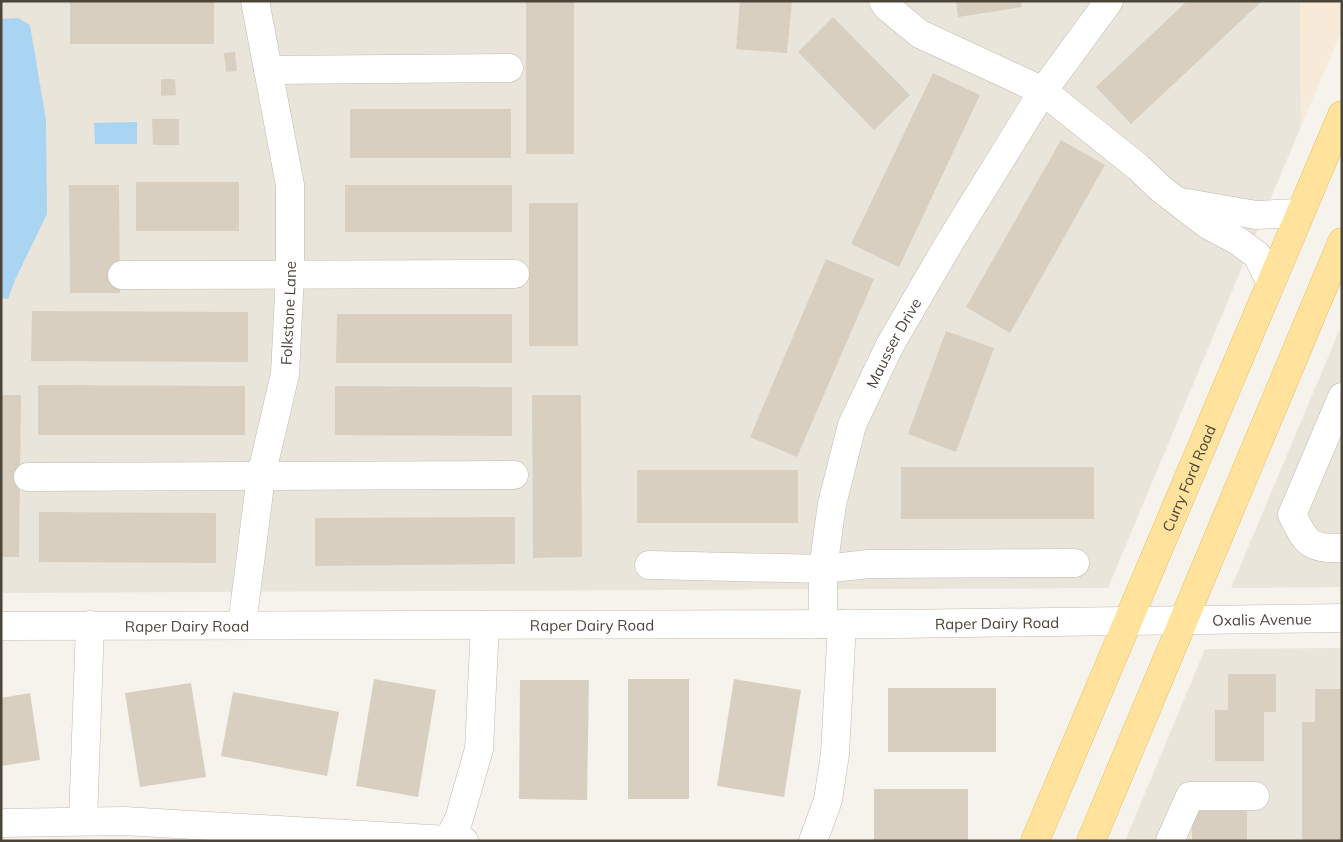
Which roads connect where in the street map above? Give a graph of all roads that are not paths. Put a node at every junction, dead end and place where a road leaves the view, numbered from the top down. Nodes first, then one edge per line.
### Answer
1 (256, 1) edge
2 (883, 1) edge
3 (1110, 1) edge
4 (509, 68) dead end
5 (268, 70) junction
6 (1043, 91) junction
7 (1342, 115) edge
8 (1181, 202) junction
9 (1299, 213) junction
10 (1342, 242) edge
11 (290, 274) junction
12 (515, 274) dead end
13 (122, 275) dead end
14 (1271, 283) junction
15 (1342, 396) edge
16 (514, 475) dead end
17 (261, 476) junction
18 (28, 478) dead end
19 (1342, 548) edge
20 (1075, 563) dead end
21 (649, 565) dead end
22 (823, 570) junction
23 (1342, 618) edge
24 (1184, 620) junction
25 (1127, 621) junction
26 (833, 624) junction
27 (90, 625) junction
28 (242, 625) junction
29 (485, 625) junction
30 (1, 626) edge
31 (1255, 796) dead end
32 (83, 821) junction
33 (1, 823) edge
34 (456, 840) edge
35 (813, 841) edge
36 (1037, 841) edge
37 (1090, 841) edge
38 (1170, 841) edge

1 - 5 street, Folkstone Lane
2 - 6 street
3 - 6 street, Mausser Drive
4 - 5 street
5 - 11 street, Folkstone Lane
6 - 8 street
6 - 22 street, Mausser Drive
7 - 9 main road, Curry Ford Road
8 - 9 street
8 - 14 street
9 - 14 main road, Curry Ford Road
10 - 24 main road
11 - 12 street
11 - 13 street
11 - 17 street, Folkstone Lane
14 - 25 main road, Curry Ford Road
15 - 19 street
16 - 17 street
17 - 18 street
17 - 28 street, Folkstone Lane
20 - 22 street
21 - 22 street
22 - 26 street, Mausser Drive
23 - 24 street, Oxalis Avenue
24 - 25 street, Raper Dairy Road
24 - 37 main road
25 - 26 street, Raper Dairy Road
25 - 36 main road, Curry Ford Road
26 - 29 street, Raper Dairy Road
26 - 35 street, Mausser Drive
27 - 28 street, Raper Dairy Road
27 - 30 street, Raper Dairy Road
27 - 32 street
28 - 29 street, Raper Dairy Road
29 - 34 street
31 - 38 street
32 - 33 street
32 - 34 street

